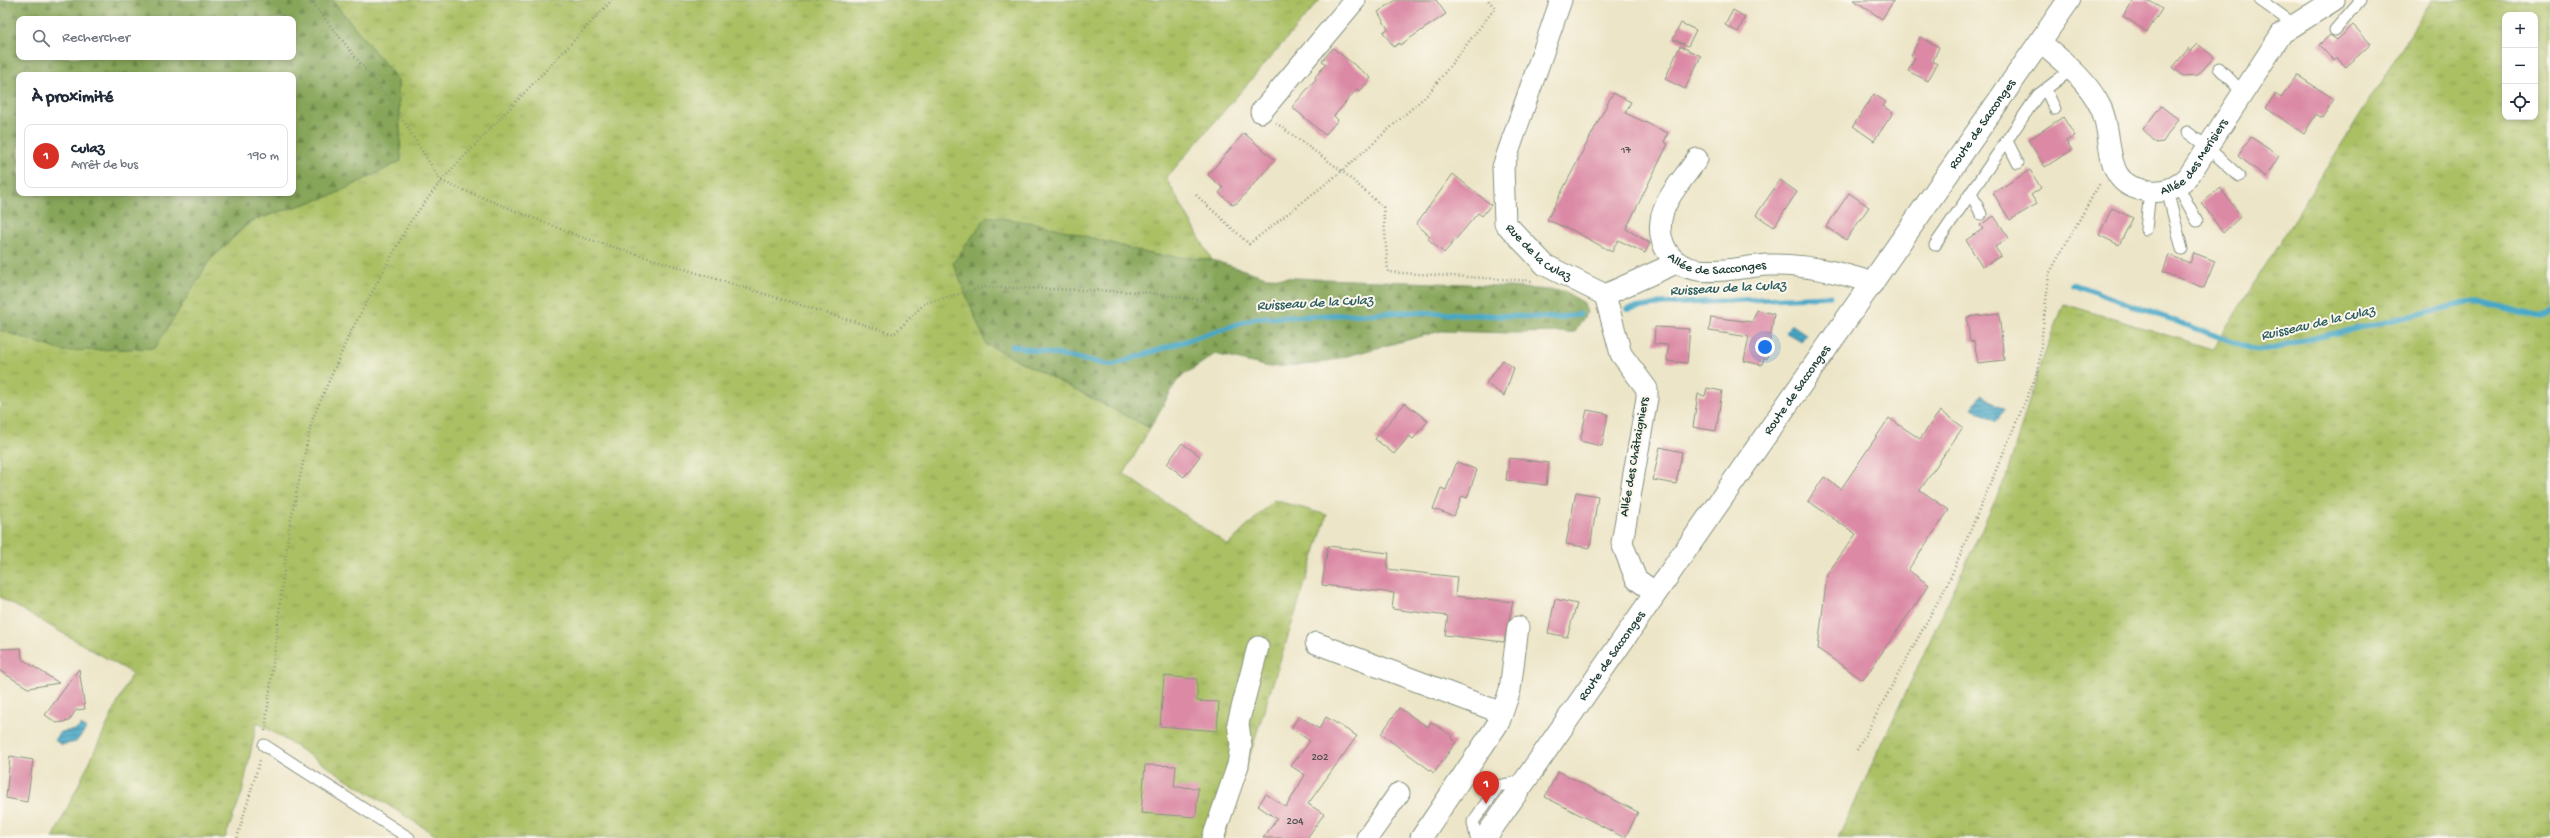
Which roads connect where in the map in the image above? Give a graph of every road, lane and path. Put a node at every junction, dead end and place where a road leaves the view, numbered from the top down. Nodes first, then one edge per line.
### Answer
1 (310, 0) edge
2 (612, 0) edge
3 (1355, 0) edge
4 (1488, 0) edge
5 (1562, 0) edge
6 (2069, 0) edge
7 (2260, 0) edge
8 (2334, 0) edge
9 (2359, 0) edge
10 (2295, 24) junction
11 (2335, 30) dead end
12 (2041, 43) junction
13 (2219, 68) dead end
14 (2072, 69) junction
15 (2046, 90) junction
16 (2243, 93) junction
17 (2055, 109) dead end
18 (1261, 112) joint
19 (2187, 132) dead end
20 (2007, 141) junction
21 (2208, 147) junction
22 (1697, 159) dead end
23 (2112, 161) junction
24 (2018, 163) dead end
25 (1342, 171) junction
26 (2240, 176) dead end
27 (441, 181) junction
28 (2165, 189) junction
29 (1971, 193) junction
30 (1196, 195) dead end
31 (1981, 214) dead end
32 (2197, 221) dead end
33 (2146, 229) dead end
34 (1935, 245) dead end
35 (2182, 249) dead end
36 (1676, 263) junction
37 (1570, 278) junction
38 (1873, 283) junction
39 (1605, 295) junction
40 (1211, 302) dead end
41 (1656, 593) junction
42 (1518, 627) dead end
43 (1316, 643) dead end
44 (1258, 647) dead end
45 (1502, 713) junction
46 (264, 745) junction
47 (1857, 750) dead end
48 (1524, 780) junction
49 (1399, 793) dead end
50 (237, 838) edge
51 (409, 838) edge
52 (1213, 838) edge
53 (1367, 838) edge
54 (1421, 838) edge
55 (1476, 838) edge
56 (1485, 838) edge

1 - 27 path
2 - 27 path
3 - 18 street
4 - 25 path
5 - 37 street, Rue de la Culaz
6 - 12 street, Route de Sacconges
7 - 10 lane
8 - 10 street, Allée des Merisiers
9 - 11 lane
10 - 16 street, Allée des Merisiers
12 - 14 street, Allée des Merisiers
12 - 38 street, Route de Sacconges
13 - 16 lane
14 - 15 lane
14 - 23 street, Allée des Merisiers
15 - 17 lane
15 - 20 lane
16 - 21 street, Allée des Merisiers
18 - 25 path
19 - 21 lane
20 - 24 lane
20 - 29 lane
21 - 26 lane
21 - 28 street, Allée des Merisiers
22 - 36 street, Allée de Sacconges
23 - 28 street, Allée des Merisiers
23 - 47 path
25 - 30 path
25 - 37 path
27 - 40 path
27 - 46 path
28 - 32 lane
28 - 33 lane
28 - 35 lane
29 - 31 lane
29 - 34 lane
36 - 38 street, Allée de Sacconges
36 - 39 street
37 - 39 street, Rue de la Culaz
38 - 41 street, Route de Sacconges
39 - 41 street, Allée des Châtaigniers
41 - 48 street, Route de Sacconges
42 - 45 street
43 - 45 street
44 - 52 street
45 - 54 street
46 - 50 path
46 - 51 lane
48 - 55 lane
48 - 56 street, Route de Sacconges
49 - 53 street

